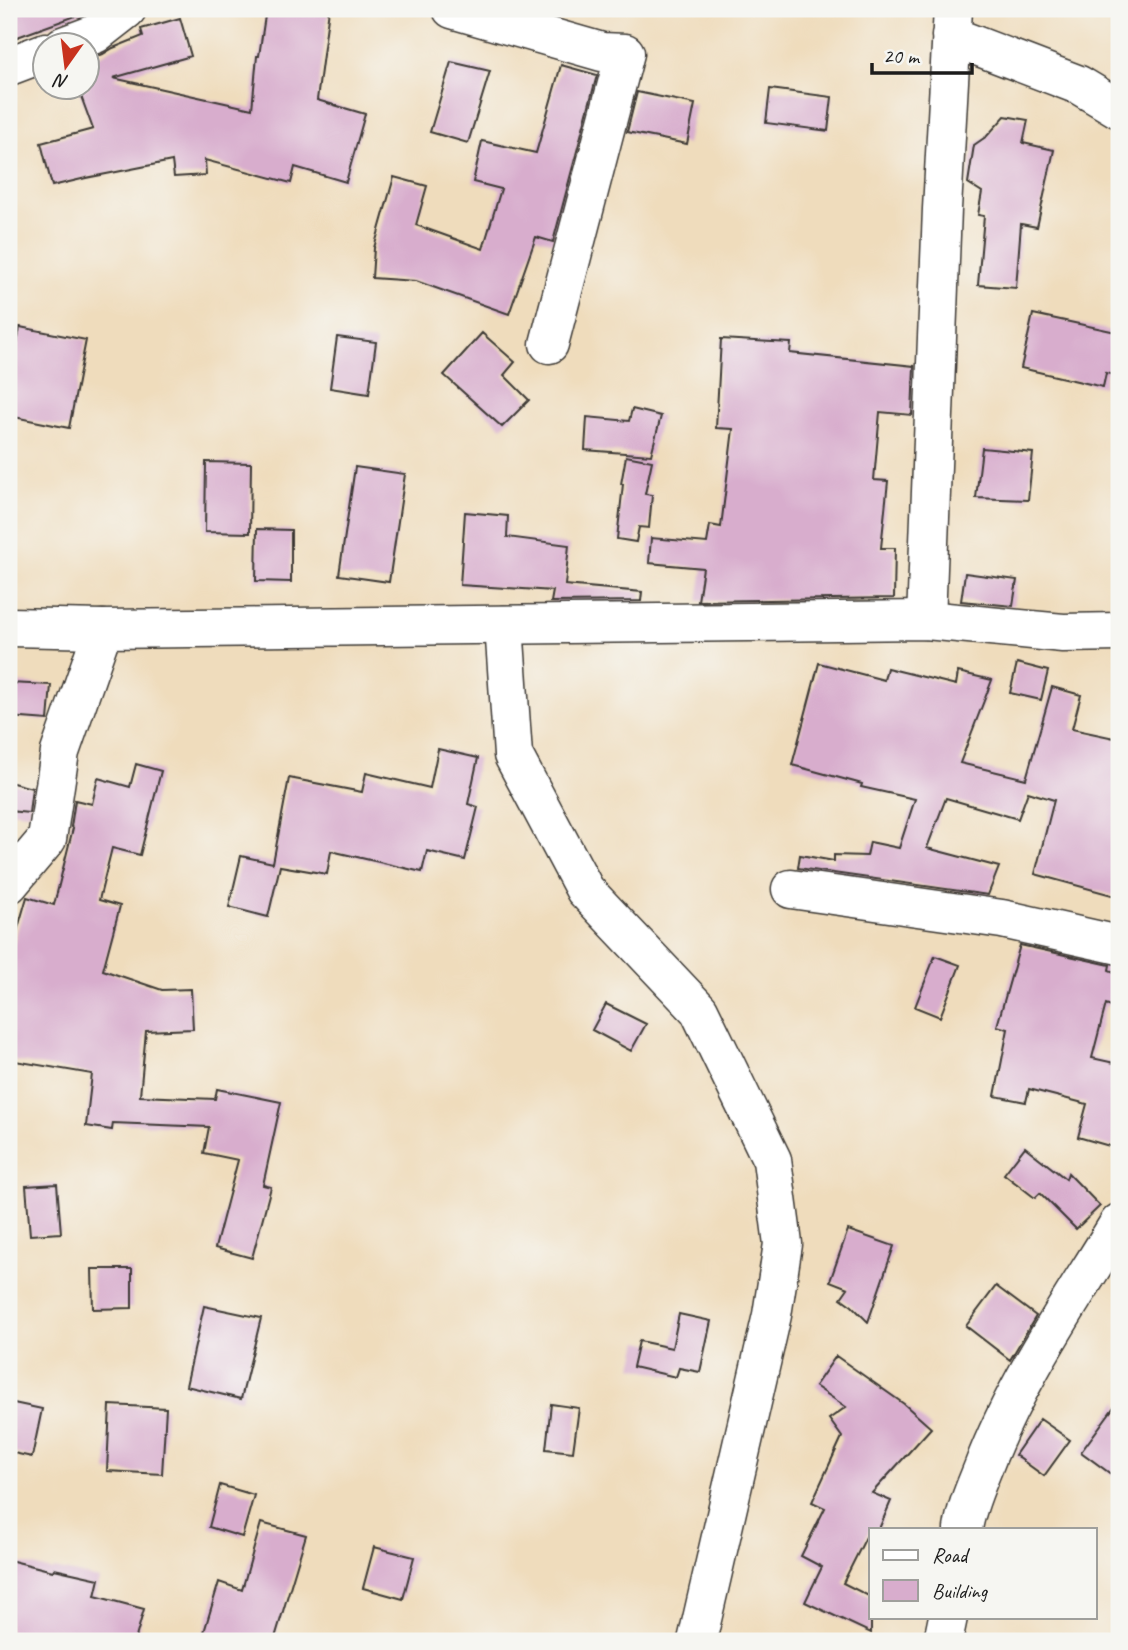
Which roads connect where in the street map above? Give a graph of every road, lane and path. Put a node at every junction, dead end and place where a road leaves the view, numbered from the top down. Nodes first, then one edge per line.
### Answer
1 (127, 9) edge
2 (452, 9) edge
3 (952, 22) edge
4 (97, 32) edge
5 (32, 57) edge
6 (9, 66) edge
7 (1119, 109) edge
8 (549, 344) dead end
9 (926, 620) junction
10 (504, 625) junction
11 (9, 627) edge
12 (103, 629) junction
13 (1119, 632) edge
14 (9, 884) edge
15 (792, 890) dead end
16 (1119, 945) edge
17 (1119, 1223) edge
18 (963, 1528) edge
19 (948, 1618) edge
20 (697, 1641) edge
21 (943, 1641) edge

1 - 4 street
2 - 8 street
3 - 7 street
3 - 9 street
5 - 6 street
9 - 10 street
9 - 13 street
10 - 12 street
10 - 20 street
11 - 12 street
12 - 14 street
15 - 16 street
17 - 18 street
19 - 21 street

